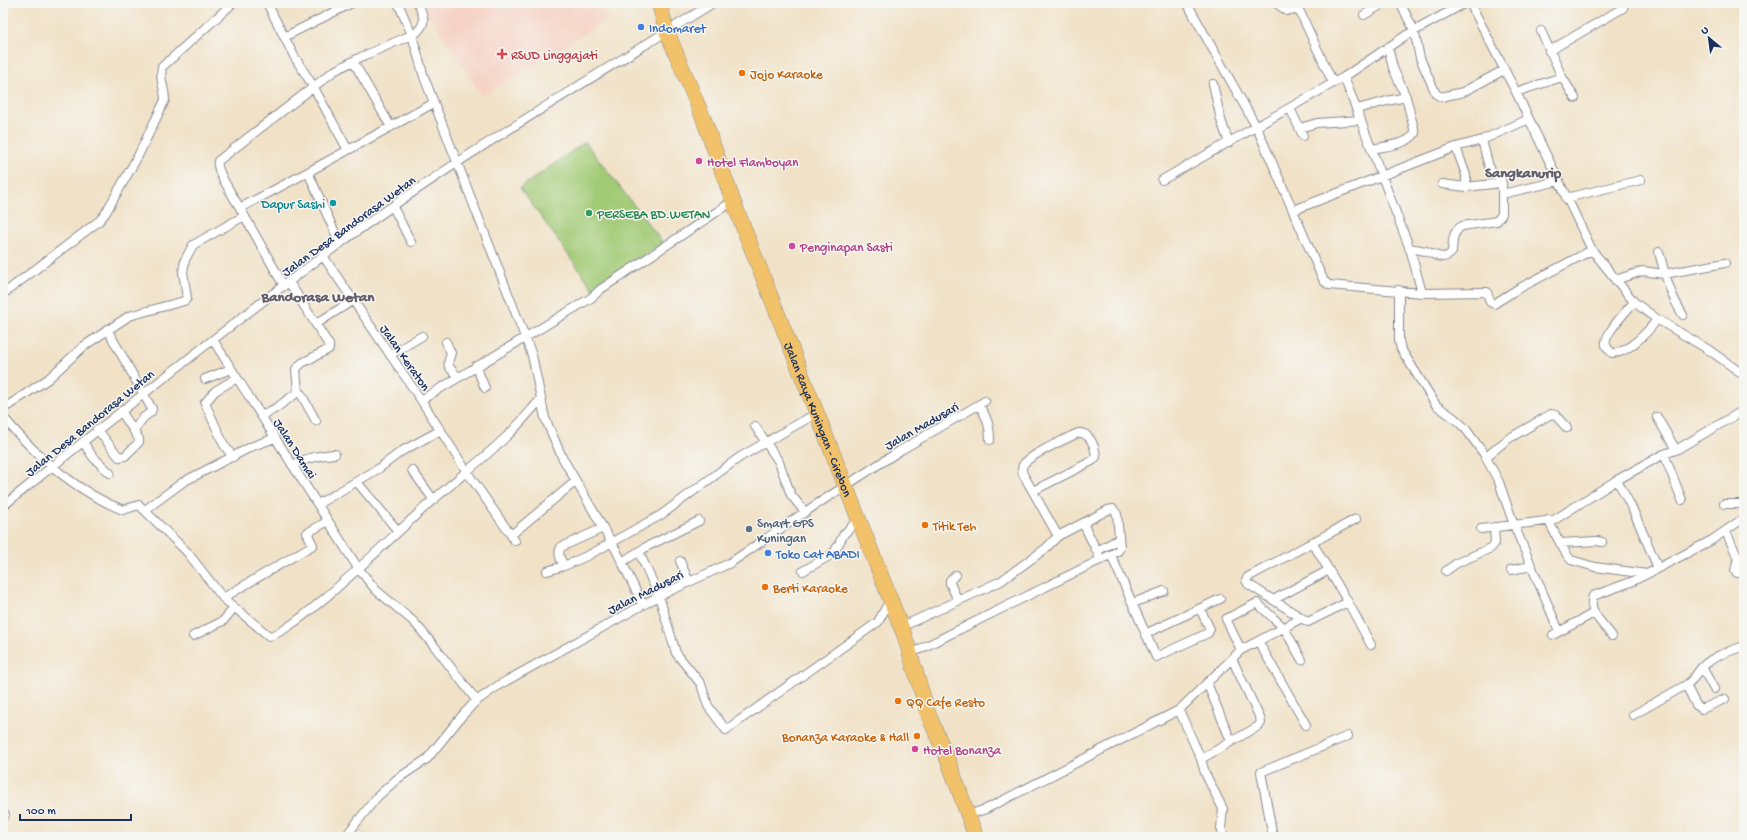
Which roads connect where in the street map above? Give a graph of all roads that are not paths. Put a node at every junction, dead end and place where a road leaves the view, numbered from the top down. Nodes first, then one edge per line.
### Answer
1 (233, 3) edge
2 (267, 3) edge
3 (352, 3) edge
4 (398, 3) edge
5 (418, 3) edge
6 (660, 3) edge
7 (713, 3) edge
8 (1187, 3) edge
9 (1276, 3) edge
10 (1384, 3) edge
11 (1400, 3) edge
12 (1465, 3) edge
13 (1470, 3) edge
14 (1623, 8) dead end
15 (1364, 14) dead end
16 (1414, 30) junction
17 (1541, 31) dead end
18 (667, 32) junction
19 (412, 35) junction
20 (284, 37) junction
21 (1388, 47) junction
22 (1549, 51) junction
23 (353, 61) junction
24 (1504, 70) junction
25 (1344, 77) junction
26 (1562, 77) junction
27 (1334, 83) junction
28 (1213, 84) dead end
29 (313, 86) junction
30 (1516, 92) junction
31 (1406, 98) junction
32 (1575, 98) dead end
33 (434, 103) junction
34 (1290, 108) junction
35 (1356, 109) junction
36 (1529, 119) junction
37 (1361, 120) junction
38 (391, 127) junction
39 (1257, 128) junction
40 (1482, 140) junction
41 (1230, 143) junction
42 (1456, 147) junction
43 (1372, 149) junction
44 (348, 150) junction
45 (457, 163) junction
46 (308, 172) junction
47 (1383, 175) junction
48 (1162, 180) dead end
49 (1641, 180) dead end
50 (1559, 181) junction
51 (1502, 183) junction
52 (1442, 184) dead end
53 (1466, 186) junction
54 (1502, 194) junction
55 (1566, 198) junction
56 (733, 201) junction
57 (240, 208) junction
58 (392, 208) junction
59 (1294, 210) junction
60 (244, 216) junction
61 (411, 242) dead end
62 (340, 244) junction
63 (1410, 248) junction
64 (1592, 250) junction
65 (1658, 252) dead end
66 (323, 256) junction
67 (1725, 263) dead end
68 (1664, 274) junction
69 (1614, 280) junction
70 (287, 284) junction
71 (1399, 290) junction
72 (1422, 293) junction
73 (3, 294) edge
74 (352, 301) junction
75 (1634, 302) junction
76 (1683, 315) dead end
77 (1657, 319) junction
78 (316, 324) junction
79 (107, 330) junction
80 (422, 336) dead end
81 (525, 339) junction
82 (213, 340) junction
83 (446, 342) dead end
84 (390, 355) junction
85 (476, 366) junction
86 (231, 369) junction
87 (1744, 375) edge
88 (237, 378) junction
89 (458, 378) junction
90 (205, 379) dead end
91 (485, 388) dead end
92 (298, 392) junction
93 (143, 394) junction
94 (541, 398) junction
95 (421, 400) junction
96 (3, 409) edge
97 (1744, 410) edge
98 (121, 412) junction
99 (817, 413) junction
100 (261, 416) junction
101 (3, 417) edge
102 (1658, 417) dead end
103 (316, 421) dead end
104 (755, 426) dead end
105 (1567, 428) dead end
106 (97, 429) junction
107 (134, 430) junction
108 (441, 430) junction
109 (275, 438) junction
110 (990, 440) dead end
111 (83, 442) junction
112 (765, 443) junction
113 (1676, 450) junction
114 (335, 454) dead end
115 (1664, 454) junction
116 (233, 457) junction
117 (1486, 457) junction
118 (292, 465) junction
119 (52, 467) junction
120 (412, 470) dead end
121 (467, 472) junction
122 (110, 473) dead end
123 (576, 480) junction
124 (1617, 480) junction
125 (357, 482) junction
126 (846, 485) junction
127 (1032, 491) junction
128 (3, 494) edge
129 (433, 500) junction
130 (1682, 500) dead end
131 (6, 504) edge
132 (318, 504) junction
133 (1724, 504) dead end
134 (1744, 504) edge
135 (145, 510) junction
136 (805, 512) junction
137 (1744, 518) edge
138 (859, 519) junction
139 (1356, 519) dead end
140 (1548, 520) junction
141 (328, 521) junction
142 (699, 521) dead end
143 (1083, 523) junction
144 (1514, 525) junction
145 (1494, 527) junction
146 (604, 528) junction
147 (1481, 529) dead end
148 (398, 531) junction
149 (1726, 532) junction
150 (1058, 536) junction
151 (1120, 539) junction
152 (1312, 542) junction
153 (1602, 542) dead end
154 (612, 543) junction
155 (1560, 543) junction
156 (1097, 551) junction
157 (639, 552) junction
158 (1111, 555) junction
159 (1101, 560) junction
160 (680, 561) dead end
161 (622, 562) junction
162 (564, 566) junction
163 (1532, 566) junction
164 (358, 568) junction
165 (1658, 568) junction
166 (1329, 570) junction
167 (1511, 570) dead end
168 (547, 571) dead end
169 (803, 571) dead end
170 (1446, 571) dead end
171 (1744, 572) edge
172 (1647, 574) junction
173 (956, 575) dead end
174 (689, 582) junction
175 (1164, 591) dead end
176 (659, 596) junction
177 (223, 598) junction
178 (1220, 599) dead end
179 (1275, 600) junction
180 (958, 601) junction
181 (1133, 602) junction
182 (1348, 602) junction
183 (643, 605) junction
184 (234, 608) junction
185 (1200, 608) junction
186 (1594, 613) junction
187 (896, 614) junction
188 (1302, 618) junction
189 (1284, 628) junction
190 (1145, 634) junction
191 (193, 636) dead end
192 (1612, 636) dead end
193 (1258, 641) junction
194 (1371, 645) dead end
195 (1744, 646) edge
196 (1242, 650) junction
197 (910, 654) junction
198 (1232, 660) junction
199 (1302, 660) dead end
200 (1702, 667) junction
201 (1207, 683) junction
202 (1686, 685) junction
203 (1714, 689) dead end
204 (1724, 698) dead end
205 (477, 701) junction
206 (1179, 710) junction
207 (1633, 715) dead end
208 (1306, 725) dead end
209 (1348, 736) dead end
210 (1231, 741) junction
211 (1201, 759) junction
212 (968, 815) junction
213 (345, 837) edge
214 (976, 837) edge
215 (1224, 837) edge
216 (1273, 837) edge

1 - 73 street
2 - 20 street
3 - 20 street
4 - 19 street
5 - 19 street
6 - 18 highway, Jalan Raya Kuningan - Cirebon
7 - 18 street, Jalan Desa Bandorasa Wetan
8 - 39 street
9 - 27 street
10 - 15 street
11 - 16 street
12 - 16 street
13 - 24 street
14 - 22 street
16 - 21 street
16 - 24 street
17 - 22 street
18 - 45 street, Jalan Desa Bandorasa Wetan
18 - 56 highway, Jalan Raya Kuningan - Cirebon
19 - 23 street
19 - 33 street
20 - 29 street
21 - 25 street
21 - 31 street
22 - 26 street
23 - 29 street
23 - 38 street
24 - 30 street
25 - 27 street
25 - 35 street
26 - 30 street
26 - 32 street
27 - 34 street
28 - 41 street
29 - 44 street
29 - 57 street
30 - 36 street
31 - 35 street
31 - 43 street
33 - 38 street
33 - 45 street
34 - 37 street
34 - 39 street
35 - 37 street
36 - 40 street
36 - 50 street
37 - 43 street
38 - 44 street
39 - 41 street
39 - 59 street
40 - 42 street
40 - 51 street
41 - 48 street
42 - 47 street
42 - 53 street
43 - 47 street
44 - 46 street
45 - 58 street, Jalan Desa Bandorasa Wetan
45 - 81 street
46 - 57 street
46 - 62 street
47 - 59 street
47 - 63 street
49 - 55 street
50 - 54 street
50 - 55 street
51 - 53 street
51 - 54 street
52 - 53 street
54 - 63 street
55 - 64 street
56 - 81 street
56 - 99 highway, Jalan Raya Kuningan - Cirebon
57 - 60 street
58 - 61 street
58 - 62 street, Jalan Desa Bandorasa Wetan
59 - 71 street
60 - 70 street
60 - 79 street
62 - 66 street, Jalan Desa Bandorasa Wetan
63 - 72 street
64 - 69 street
64 - 72 street
65 - 68 street
66 - 70 street, Jalan Desa Bandorasa Wetan
66 - 74 street, Jalan Keraton
67 - 68 street
68 - 69 street
68 - 76 street
69 - 75 street
70 - 78 street
70 - 82 street, Jalan Desa Bandorasa Wetan
71 - 72 street
71 - 117 street
74 - 78 street
74 - 84 street, Jalan Keraton
75 - 77 street
75 - 77 street
77 - 87 street
78 - 92 street
79 - 93 street
79 - 96 street
80 - 84 street
81 - 85 street
81 - 94 street
82 - 86 street, Jalan Damai
82 - 93 street, Jalan Desa Bandorasa Wetan
83 - 89 street
84 - 95 street, Jalan Keraton
85 - 89 street
85 - 91 street
86 - 88 street, Jalan Damai
86 - 90 street
88 - 100 street, Jalan Damai
88 - 116 street
89 - 95 street
92 - 100 street
92 - 103 street
93 - 98 street, Jalan Desa Bandorasa Wetan
93 - 107 street
94 - 121 street
94 - 123 street
95 - 108 street, Jalan Keraton
97 - 113 street
98 - 106 street, Jalan Desa Bandorasa Wetan
98 - 107 street
99 - 112 street
99 - 126 highway, Jalan Raya Kuningan - Cirebon
100 - 109 street, Jalan Damai
101 - 119 street
102 - 113 street
104 - 112 street
105 - 117 street
106 - 107 street
106 - 111 street, Jalan Desa Bandorasa Wetan
108 - 121 street, Jalan Keraton
108 - 125 street
109 - 116 street
109 - 118 street, Jalan Damai
110 - 126 street, Jalan Madusari
111 - 119 street, Jalan Desa Bandorasa Wetan
111 - 122 street
112 - 136 street
112 - 154 street
113 - 115 street
114 - 118 street
115 - 124 street
115 - 130 street
116 - 135 street
117 - 144 street
118 - 132 street, Jalan Damai
119 - 131 street, Jalan Desa Bandorasa Wetan
119 - 135 street
120 - 129 street
121 - 123 street, Jalan Keraton
121 - 129 street
123 - 146 street
124 - 140 street
124 - 165 street
125 - 132 street
125 - 148 street
126 - 136 street, Jalan Madusari
126 - 138 highway, Jalan Raya Kuningan - Cirebon
127 - 127 street
127 - 150 street
128 - 131 street
129 - 148 street
132 - 141 street, Jalan Damai
133 - 134 street
135 - 177 street
136 - 174 street, Jalan Madusari
137 - 149 street
138 - 169 street
138 - 187 highway, Jalan Raya Kuningan - Cirebon
139 - 152 street
140 - 144 street
140 - 155 street
141 - 164 street, Jalan Damai
141 - 177 street
142 - 157 street
143 - 150 street
143 - 151 street
143 - 156 street
144 - 145 street
144 - 163 street
145 - 147 street
145 - 170 street
146 - 154 street
146 - 162 street
148 - 164 street
149 - 165 street
149 - 171 street
150 - 180 street
151 - 156 street
151 - 158 street
152 - 166 street
152 - 179 street
153 - 155 street
154 - 161 street
154 - 162 street
155 - 172 street
156 - 159 street
157 - 161 street
157 - 176 street
158 - 159 street
158 - 181 street
159 - 197 street
160 - 174 street
161 - 183 street
162 - 168 street
163 - 167 street
163 - 186 street
164 - 184 street
164 - 205 street, Jalan Damai
165 - 172 street
166 - 179 street
166 - 182 street
172 - 186 street
173 - 180 street
174 - 176 street, Jalan Madusari
175 - 181 street
176 - 183 street, Jalan Madusari
176 - 187 street
177 - 184 street
178 - 185 street
179 - 188 street
180 - 187 street
181 - 190 street
182 - 188 street
182 - 194 street
183 - 205 street, Jalan Madusari
184 - 191 street
185 - 190 street
185 - 190 street
186 - 192 street
187 - 197 highway, Jalan Raya Kuningan - Cirebon
188 - 189 street
189 - 193 street
189 - 196 street
189 - 199 street
193 - 196 street
193 - 208 street
195 - 200 street
196 - 198 street
197 - 212 highway, Jalan Raya Kuningan - Cirebon
198 - 201 street
198 - 210 street
200 - 202 street
200 - 203 street
201 - 206 street
201 - 210 street
202 - 204 street
202 - 207 street
205 - 213 street, Jalan Madusari
206 - 211 street
206 - 212 street
209 - 216 street
210 - 211 street
211 - 215 street
212 - 214 highway, Jalan Raya Kuningan - Cirebon

